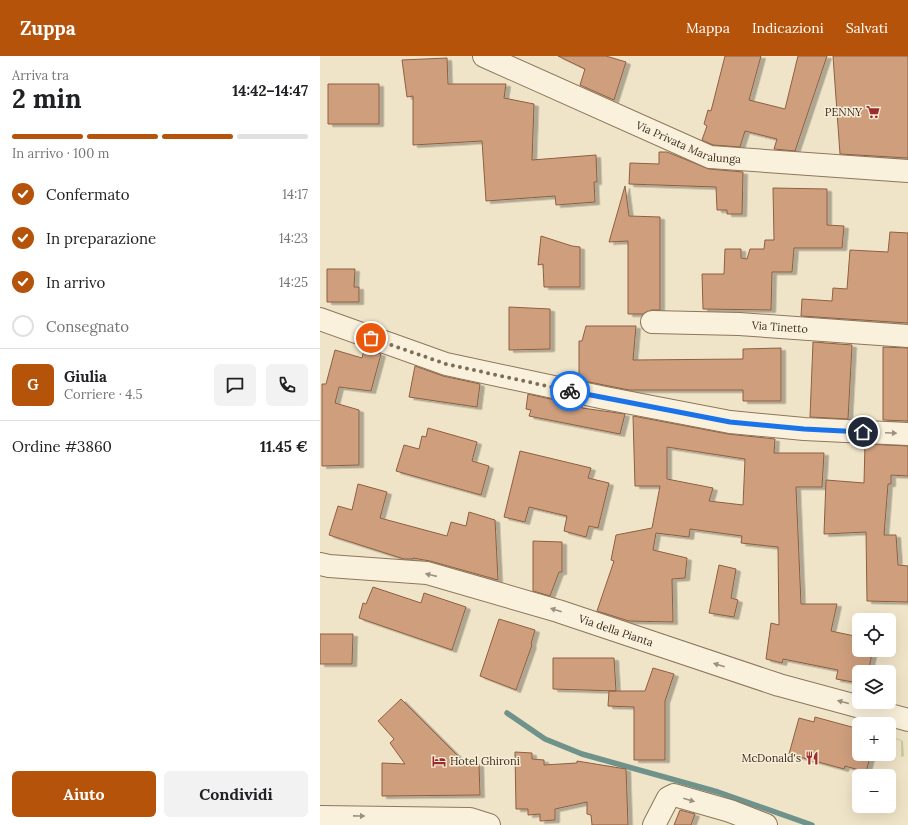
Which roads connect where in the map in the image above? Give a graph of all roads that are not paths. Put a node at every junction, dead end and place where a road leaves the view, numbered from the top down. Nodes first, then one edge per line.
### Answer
1 (484, 56) edge
2 (908, 171) edge
3 (320, 319) edge
4 (652, 322) dead end
5 (908, 336) edge
6 (908, 434) edge
7 (320, 564) edge
8 (908, 720) edge
9 (320, 817) edge
10 (489, 825) edge
11 (654, 825) edge
12 (766, 825) edge

1 - 2 street, Via Privata Maralunga
3 -> 6 street
4 - 5 street, Via Tinetto
8 -> 7 street, Via della Pianta
9 -> 10 street
11 -> 12 street

